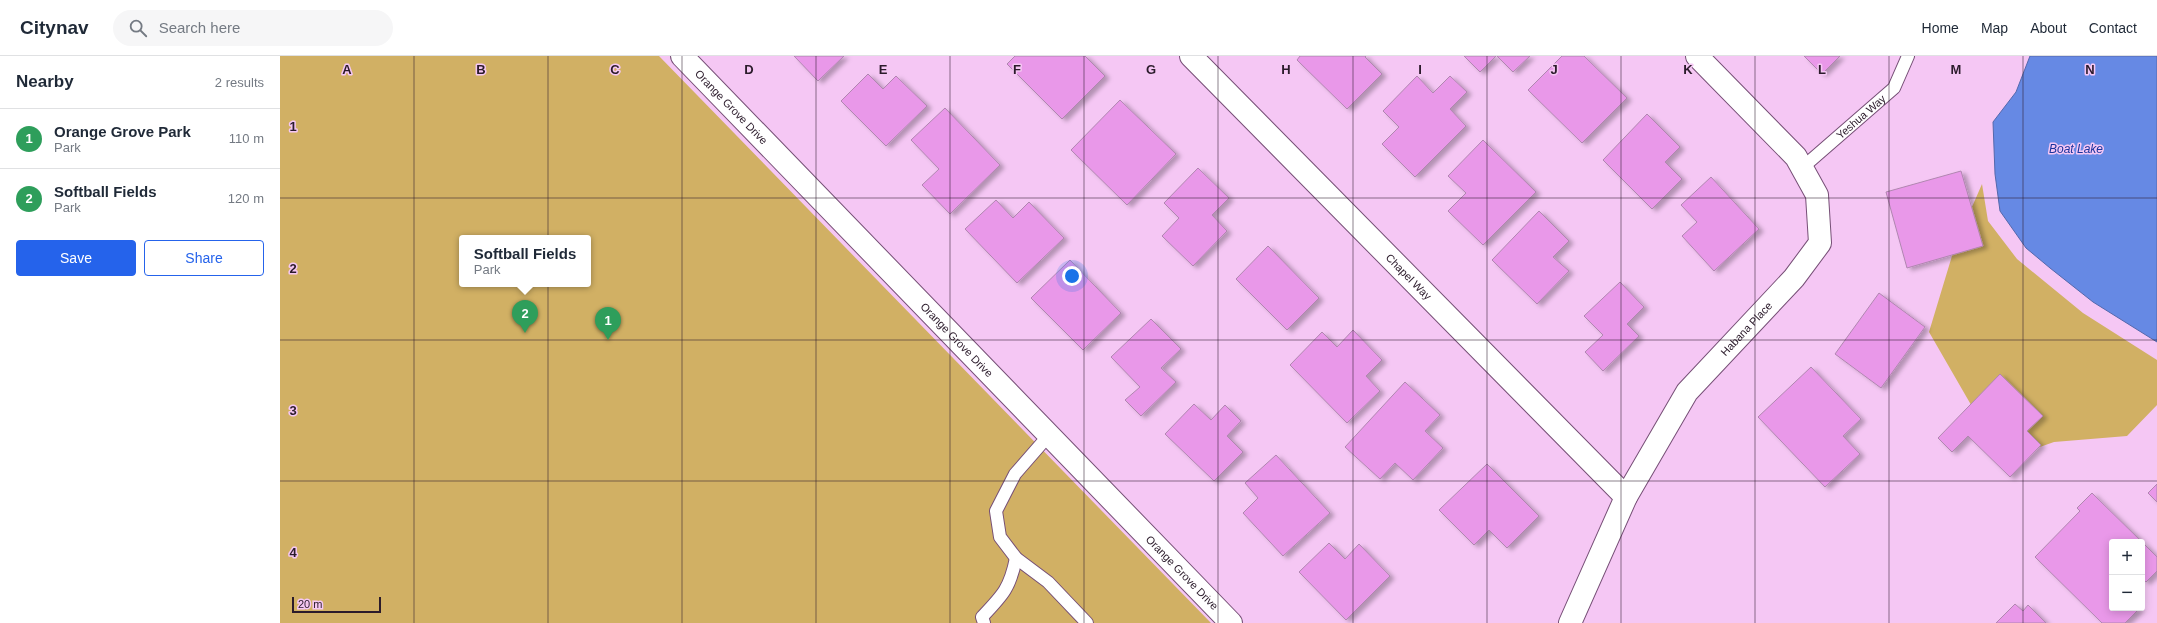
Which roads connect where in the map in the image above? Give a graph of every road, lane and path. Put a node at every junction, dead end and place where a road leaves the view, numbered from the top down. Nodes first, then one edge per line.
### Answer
1 (682, 56) edge
2 (1191, 56) edge
3 (1697, 56) edge
4 (1908, 56) edge
5 (1802, 168) junction
6 (1049, 435) junction
7 (1626, 497) junction
8 (1016, 558) junction
9 (984, 623) edge
10 (1087, 623) edge
11 (1231, 623) edge
12 (1570, 623) edge

1 - 6 street, Orange Grove Drive
2 - 7 street, Chapel Way
3 - 5 street, Habana Place
4 - 5 lane, Yeshua Way
5 - 7 street, Habana Place
6 - 8 lane
6 - 11 street, Orange Grove Drive
7 - 12 street, Habana Place
8 - 9 lane
8 - 10 lane

